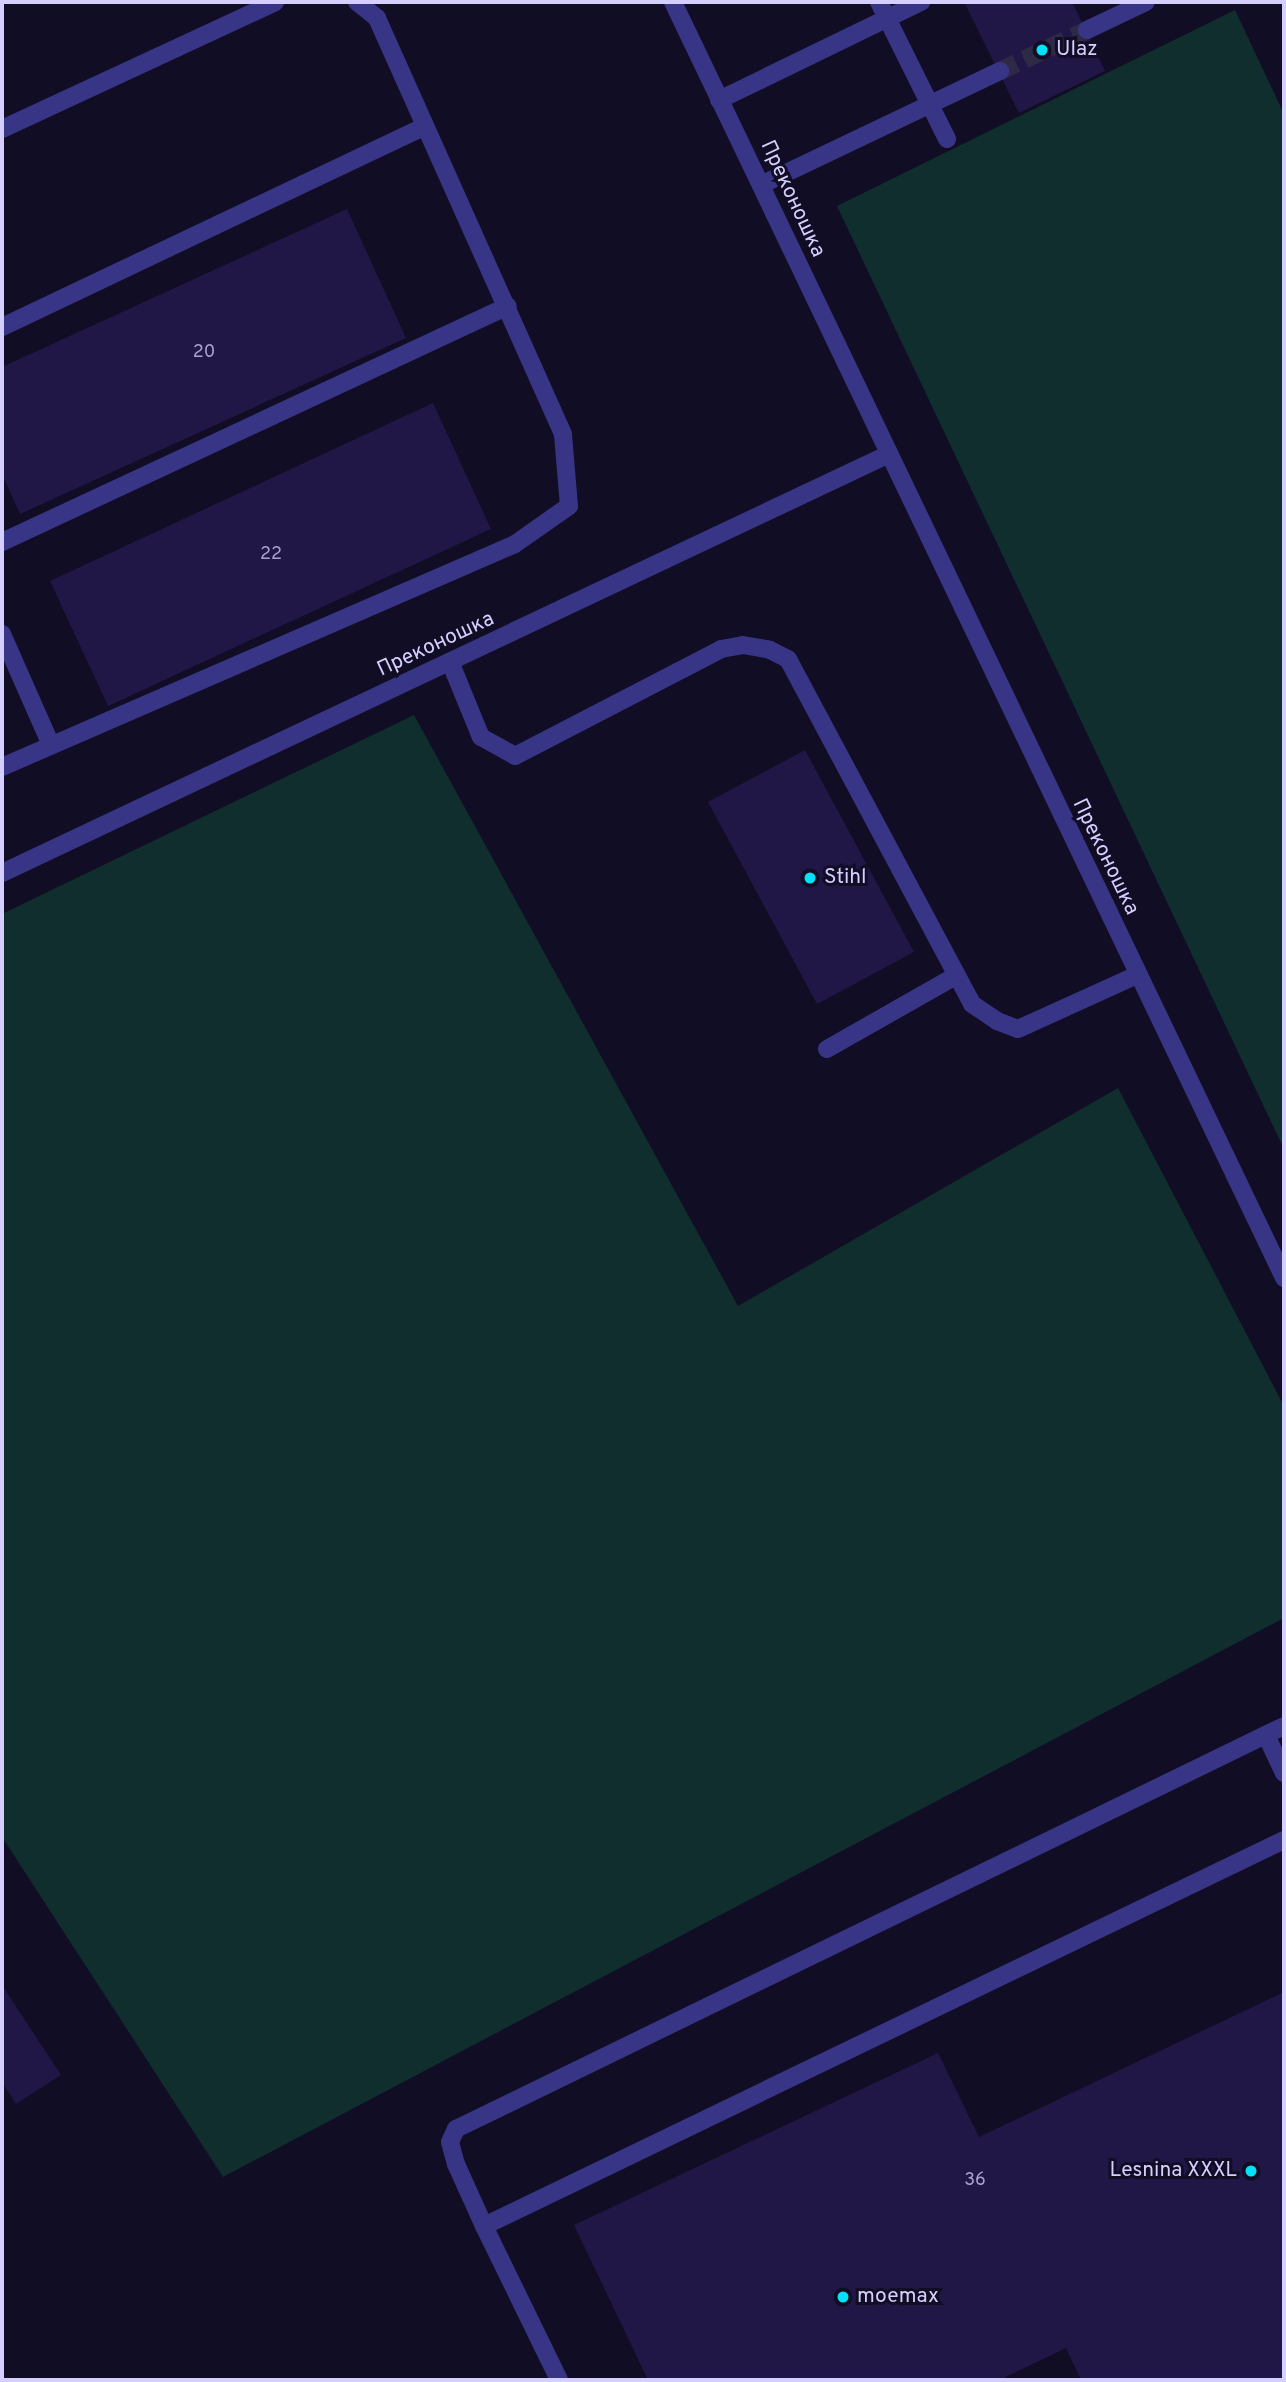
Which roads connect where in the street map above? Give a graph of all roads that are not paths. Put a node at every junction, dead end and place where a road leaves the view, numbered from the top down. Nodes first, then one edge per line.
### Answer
1 (275, 2) edge
2 (357, 2) edge
3 (673, 2) edge
4 (879, 2) edge
5 (920, 2) edge
6 (1146, 2) edge
7 (887, 19) junction
8 (1087, 30) tunnel mouth
9 (1000, 71) tunnel mouth
10 (719, 100) junction
11 (931, 104) junction
12 (425, 126) junction
13 (2, 129) edge
14 (947, 139) dead end
15 (761, 185) junction
16 (508, 306) junction
17 (2, 327) edge
18 (887, 455) junction
19 (2, 542) edge
20 (2, 634) edge
21 (451, 664) junction
22 (51, 745) junction
23 (2, 767) edge
24 (2, 873) edge
25 (1137, 975) junction
26 (954, 977) junction
27 (827, 1049) dead end
28 (1284, 1278) edge
29 (1284, 1726) edge
30 (1266, 1735) junction
31 (1284, 1773) edge
32 (1284, 1840) edge
33 (485, 2226) junction
34 (559, 2380) edge

1 - 13 street
2 - 12 street
3 - 10 street, Преконошка
4 - 7 street
5 - 7 street
6 - 8 street
7 - 10 street
7 - 11 street
9 - 11 street
10 - 15 street, Преконошка
11 - 14 street
11 - 15 street
12 - 16 street
12 - 17 street
15 - 18 street, Преконошка
16 - 19 street
16 - 22 street
18 - 21 street, Преконошка
18 - 25 street, Преконошка
20 - 22 street
21 - 24 street, Преконошка
21 - 26 street
22 - 23 street
25 - 26 street
25 - 28 street, Преконошка
26 - 27 street
29 - 30 street
30 - 31 street
30 - 33 street
32 - 33 street
33 - 34 street

